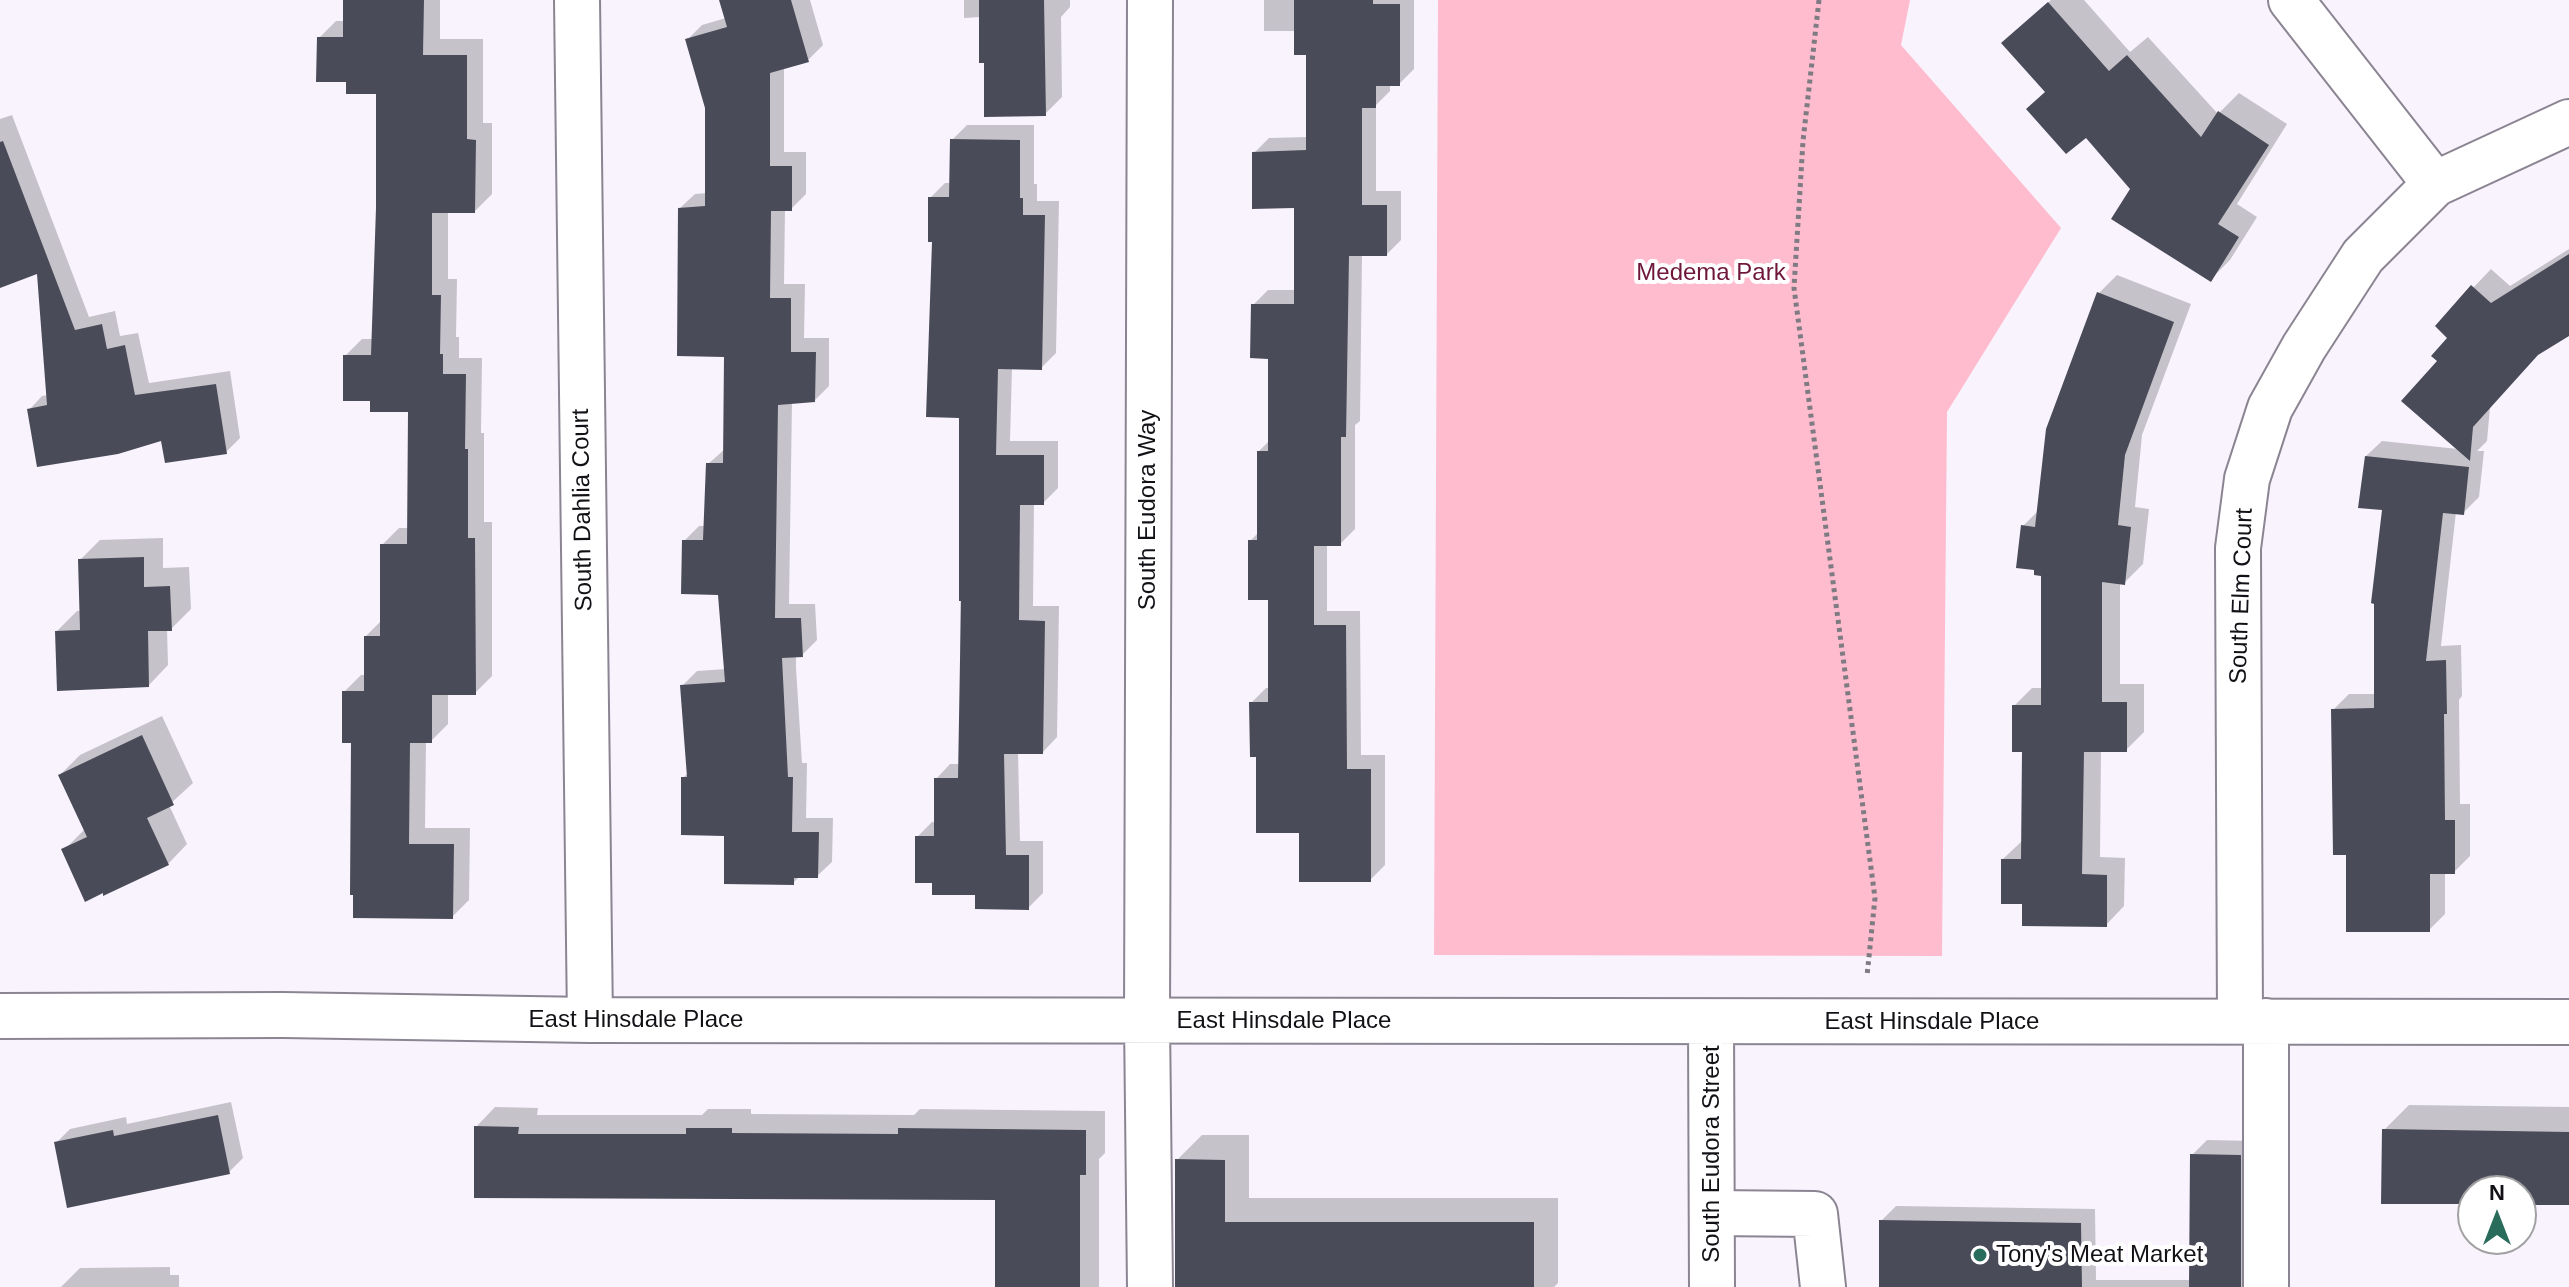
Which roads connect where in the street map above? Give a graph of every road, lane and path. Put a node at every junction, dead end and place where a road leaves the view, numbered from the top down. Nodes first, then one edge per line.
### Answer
1 (577, 0) edge
2 (1150, 0) edge
3 (1819, 0) edge
4 (2291, 0) edge
5 (2569, 122) edge
6 (2435, 184) junction
7 (0, 1016) edge
8 (590, 1020) junction
9 (1147, 1020) junction
10 (2253, 1021) junction
11 (1711, 1022) junction
12 (1862, 1022) junction
13 (2569, 1022) edge
14 (1712, 1213) junction
15 (1150, 1287) edge
16 (1712, 1287) edge
17 (1823, 1287) edge
18 (2266, 1287) edge

1 - 8 street, South Dahlia Court
2 - 9 street, South Eudora Way
3 - 12 path
4 - 6 street
5 - 6 street, South Elm Court
6 - 10 street, South Elm Court
7 - 8 street, East Hinsdale Place
8 - 9 street, East Hinsdale Place
9 - 11 street, East Hinsdale Place
9 - 15 street, South Eudora Way
10 - 12 street, East Hinsdale Place
10 - 13 street, East Hinsdale Place
10 - 18 street, South Elm Court
11 - 12 street, East Hinsdale Place
11 - 14 street, South Eudora Street
14 - 16 street, South Eudora Street
14 - 17 street

